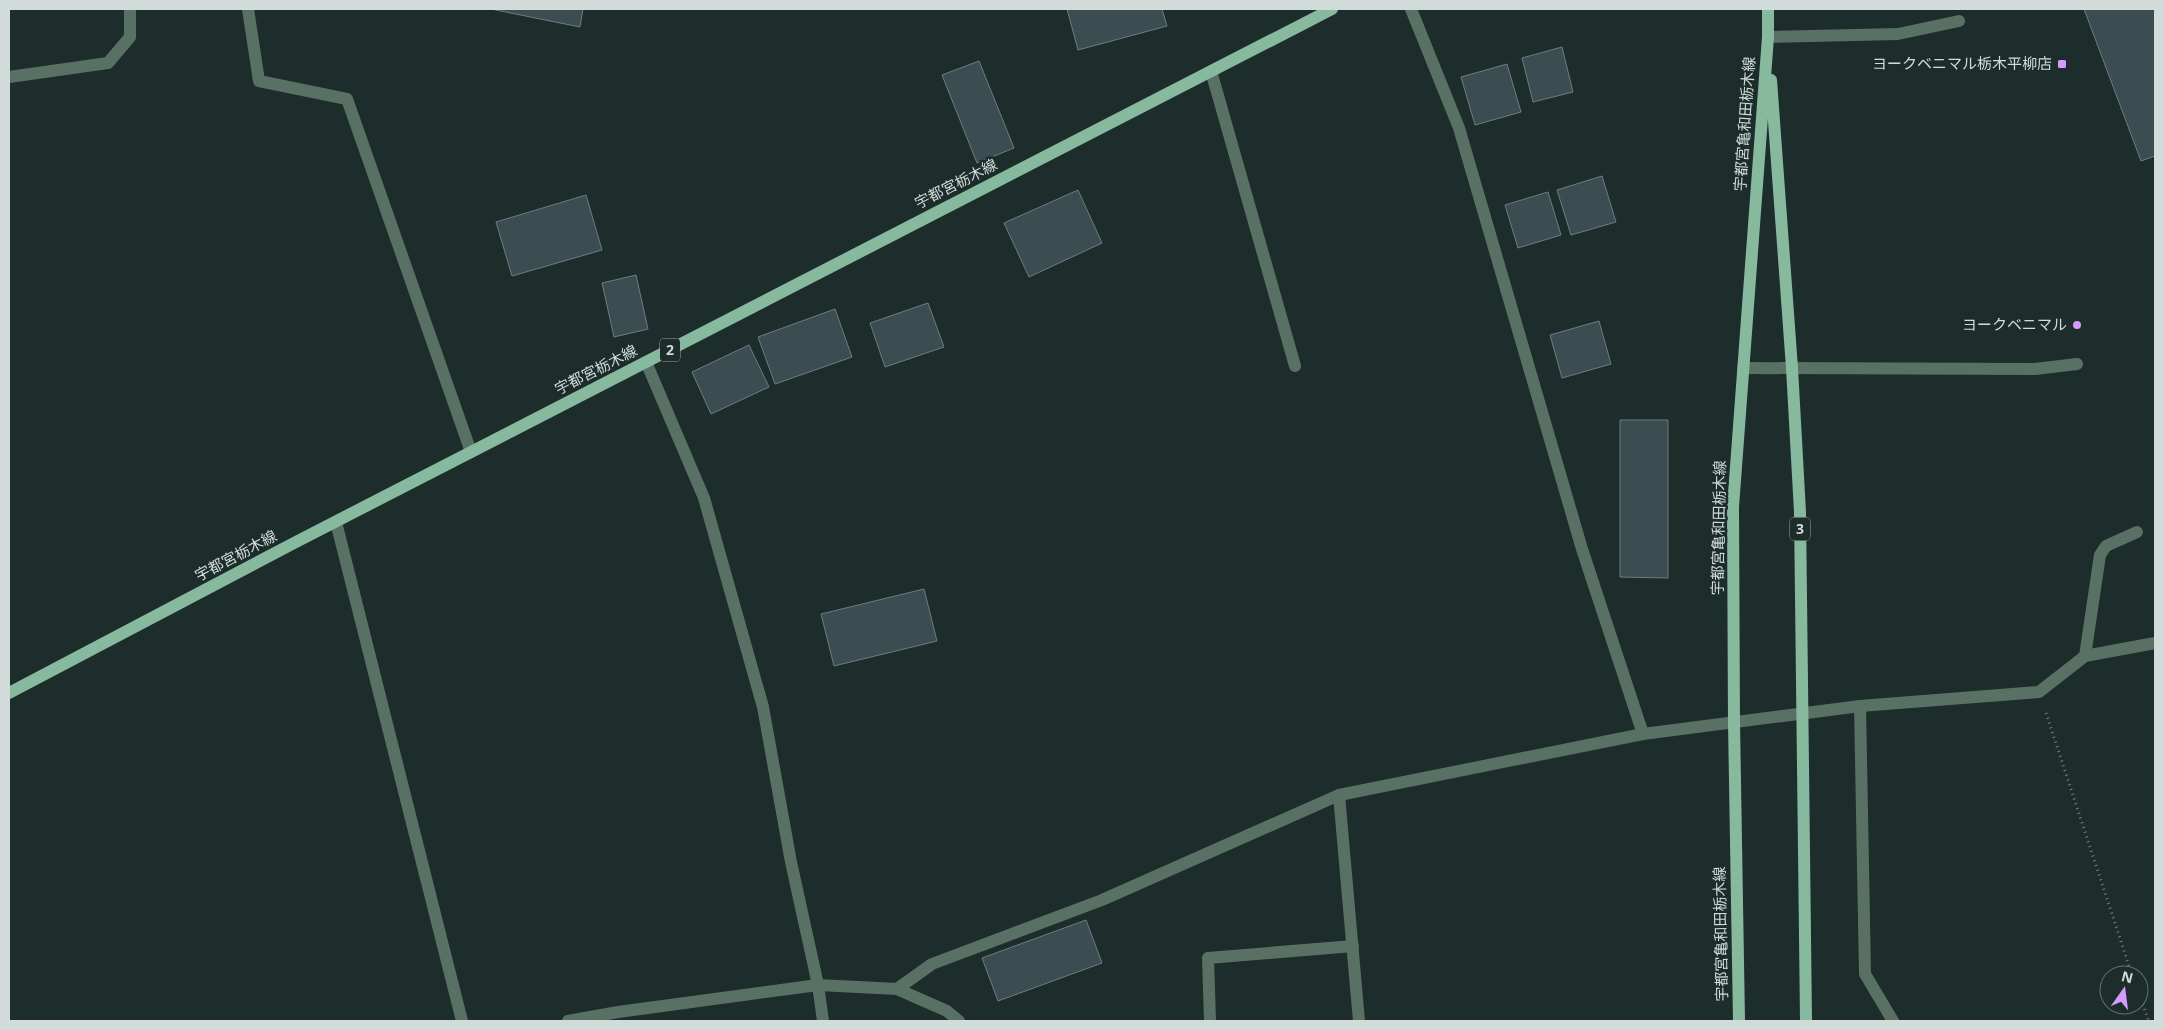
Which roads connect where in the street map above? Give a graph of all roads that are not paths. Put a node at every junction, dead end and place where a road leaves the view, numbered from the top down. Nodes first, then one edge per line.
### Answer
1 (130, 9) edge
2 (248, 9) edge
3 (1332, 9) edge
4 (1411, 9) edge
5 (1768, 9) edge
6 (1958, 21) dead end
7 (1768, 38) junction
8 (1211, 71) junction
9 (9, 77) edge
10 (646, 362) junction
11 (2077, 364) dead end
12 (1295, 366) dead end
13 (1743, 368) junction
14 (1792, 368) junction
15 (471, 452) junction
16 (336, 522) junction
17 (2137, 532) dead end
18 (2155, 643) edge
19 (2085, 656) junction
20 (9, 693) edge
21 (1860, 706) junction
22 (1804, 713) junction
23 (1734, 722) junction
24 (1644, 734) junction
25 (1339, 795) junction
26 (1353, 946) junction
27 (818, 984) junction
28 (897, 989) junction
29 (618, 1017) edge
30 (462, 1021) edge
31 (568, 1021) edge
32 (824, 1021) edge
33 (959, 1021) edge
34 (1210, 1021) edge
35 (1359, 1021) edge
36 (1739, 1021) edge
37 (1806, 1021) edge
38 (1893, 1021) edge

1 - 9 street
2 - 15 street
3 - 8 main road, 宇都宮栃木線 / 2
4 - 24 street
5 - 7 main road, 宇都宮亀和田栃木線 / 3
6 - 7 street
7 - 13 main road, 宇都宮亀和田栃木線 / 3
7 - 14 main road, 宇都宮亀和田栃木線 / 3
8 - 10 main road, 宇都宮栃木線 / 2
8 - 12 street
10 - 15 main road, 宇都宮栃木線 / 2
10 - 27 street
11 - 14 street
13 - 14 street
13 - 23 main road, 宇都宮亀和田栃木線 / 3
14 - 22 main road, 宇都宮亀和田栃木線 / 3
15 - 16 main road, 宇都宮栃木線 / 2
16 - 20 main road, 宇都宮栃木線 / 2
16 - 30 street
17 - 19 street
18 - 19 street
19 - 21 street
21 - 22 street
21 - 38 street
22 - 23 street
22 - 37 main road, 宇都宮亀和田栃木線 / 3
23 - 24 street
23 - 36 main road, 宇都宮亀和田栃木線 / 3
24 - 25 street
25 - 26 street
25 - 28 street
26 - 34 street
26 - 35 street
27 - 28 street
27 - 29 street
27 - 32 street
28 - 33 street
29 - 31 street

